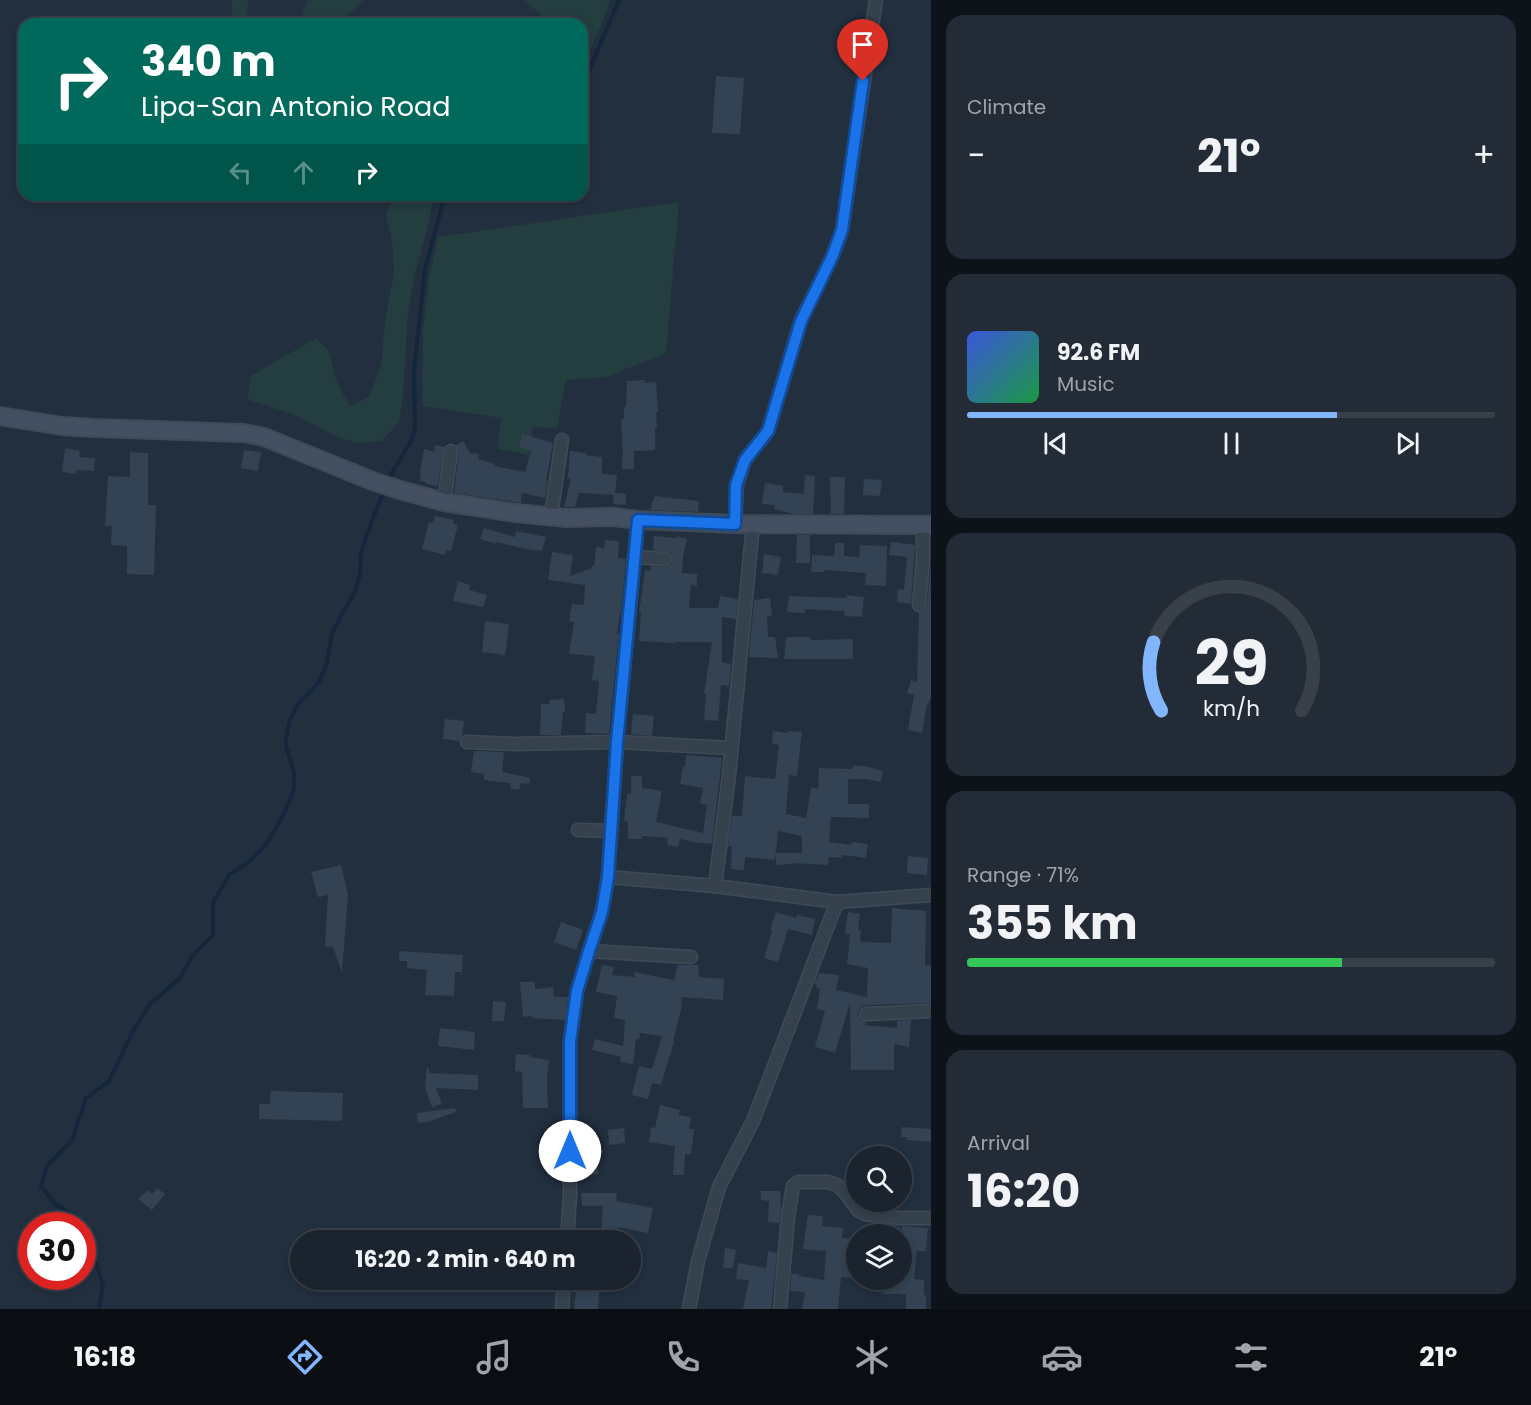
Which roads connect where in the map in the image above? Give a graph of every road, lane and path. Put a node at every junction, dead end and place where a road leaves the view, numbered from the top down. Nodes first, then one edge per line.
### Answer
1 (876, 0) edge
2 (0, 416) edge
3 (562, 440) dead end
4 (451, 451) dead end
5 (444, 502) junction
6 (550, 516) junction
7 (638, 520) junction
8 (735, 524) junction
9 (753, 524) junction
10 (927, 525) edge
11 (634, 556) junction
12 (664, 559) dead end
13 (919, 606) dead end
14 (467, 742) dead end
15 (617, 742) junction
16 (731, 748) junction
17 (578, 830) dead end
18 (611, 831) junction
19 (608, 877) junction
20 (715, 886) junction
21 (931, 895) edge
22 (837, 902) junction
23 (589, 951) junction
24 (691, 957) dead end
25 (931, 1011) edge
26 (866, 1014) dead end
27 (931, 1218) edge
28 (568, 1230) edge
29 (563, 1290) edge
30 (562, 1309) edge
31 (689, 1309) edge
32 (780, 1309) edge

1 - 8 street
2 - 5 main road
3 - 6 street
4 - 5 street
5 - 6 main road
6 - 7 main road
7 - 8 main road
7 - 11 street
8 - 9 main road
9 - 10 main road
9 - 16 street
10 - 13 street
11 - 12 street
11 - 15 street
14 - 15 street
15 - 16 street
15 - 18 street
16 - 20 street
17 - 18 street
18 - 19 street
19 - 20 street
19 - 23 street
20 - 22 street
21 - 22 street
22 - 31 street
23 - 24 street
23 - 28 street
25 - 26 street
27 - 32 street
29 - 30 street

